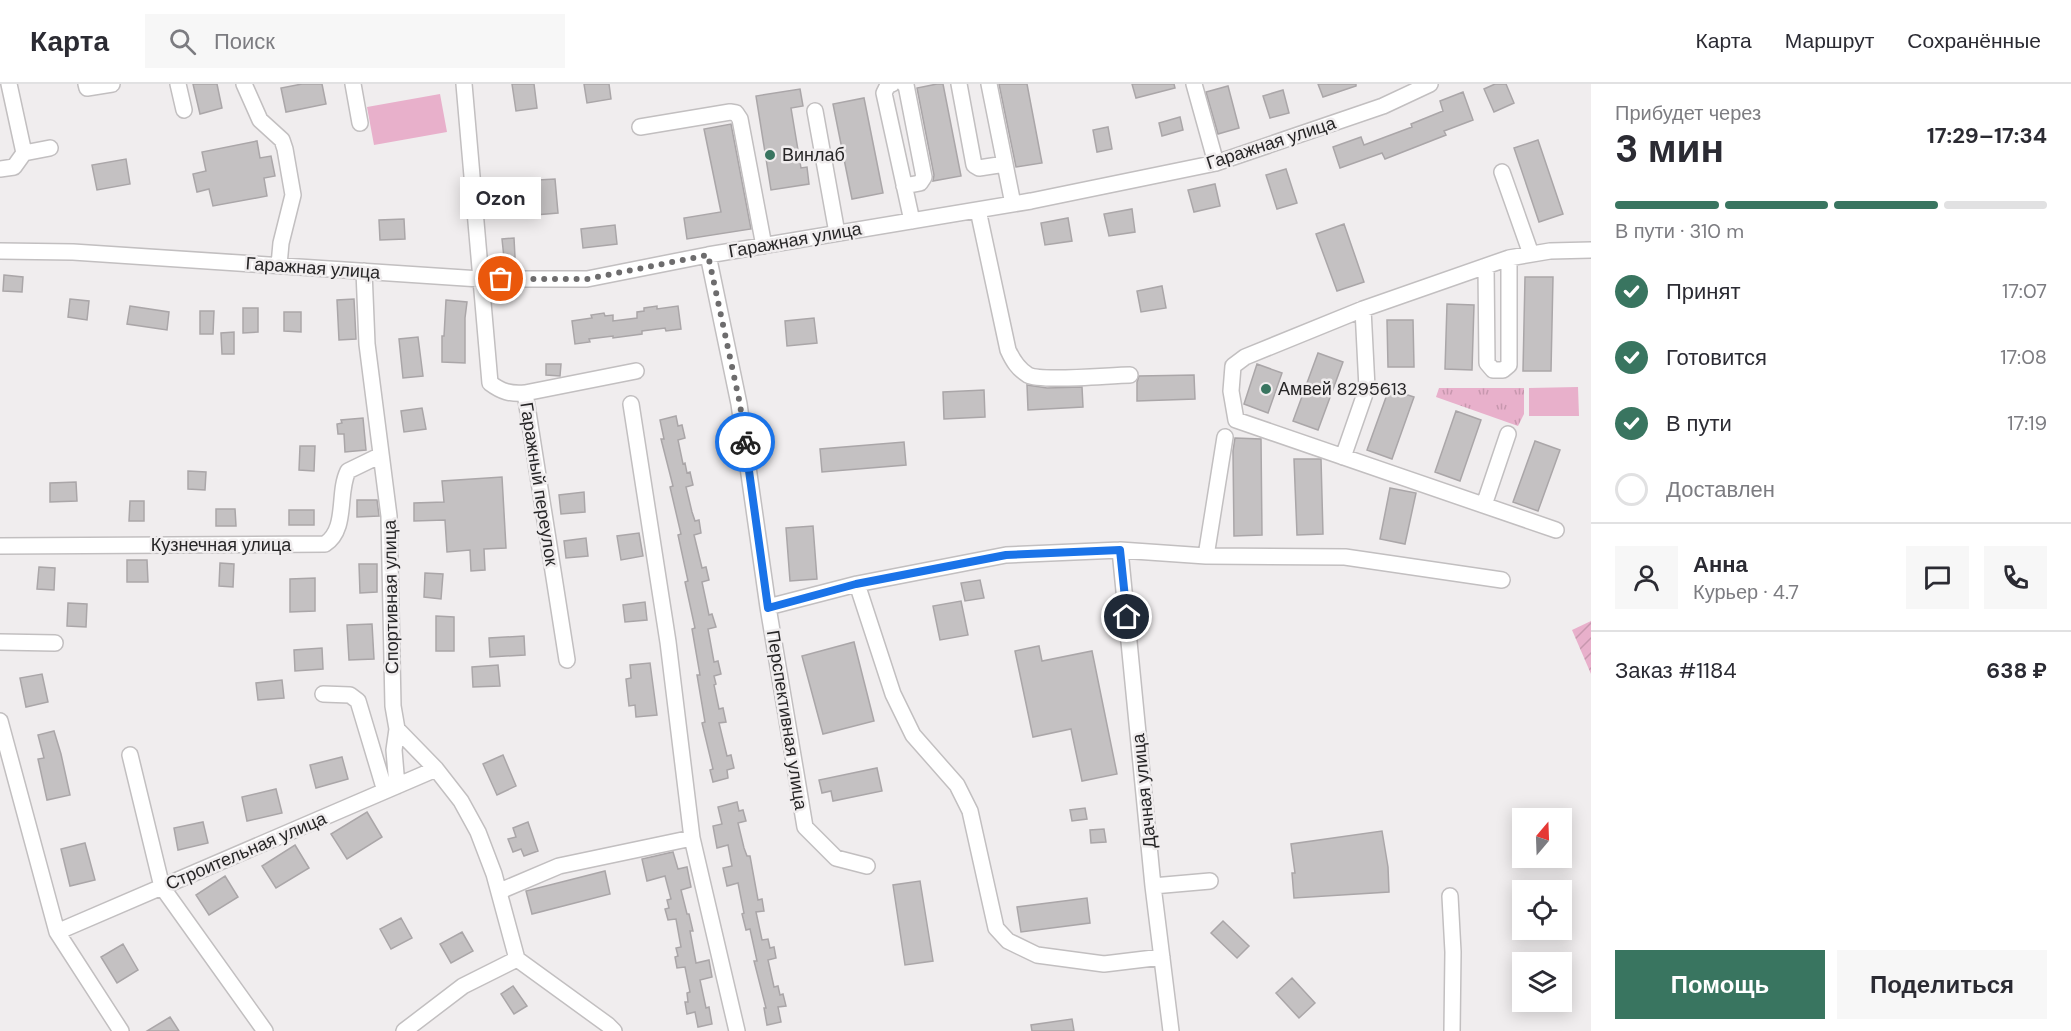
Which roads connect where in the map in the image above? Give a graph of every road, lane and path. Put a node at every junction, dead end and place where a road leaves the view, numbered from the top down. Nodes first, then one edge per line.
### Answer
1 (9, 84) edge
2 (86, 84) edge
3 (112, 84) edge
4 (178, 84) edge
5 (244, 84) edge
6 (353, 84) edge
7 (464, 84) edge
8 (904, 84) edge
9 (958, 84) edge
10 (989, 84) edge
11 (1194, 84) edge
12 (1430, 84) edge
13 (886, 87) edge
14 (184, 110) dead end
15 (815, 111) dead end
16 (360, 123) dead end
17 (640, 127) dead end
18 (50, 148) dead end
19 (24, 153) junction
20 (1216, 163) junction
21 (1005, 164) junction
22 (0, 169) edge
23 (1502, 172) dead end
24 (904, 186) junction
25 (1012, 204) junction
26 (978, 210) junction
27 (912, 221) junction
28 (837, 233) junction
29 (764, 246) junction
30 (1591, 250) edge
31 (0, 251) edge
32 (1531, 254) junction
33 (708, 255) junction
34 (1509, 258) junction
35 (279, 265) junction
36 (1486, 266) junction
37 (364, 271) junction
38 (480, 279) junction
39 (1363, 309) junction
40 (636, 370) dead end
41 (1130, 375) dead end
42 (525, 393) junction
43 (630, 404) dead end
44 (1508, 434) dead end
45 (1225, 437) dead end
46 (381, 455) junction
47 (1343, 457) junction
48 (1484, 505) junction
49 (1556, 530) dead end
50 (0, 546) edge
51 (1120, 550) junction
52 (1206, 556) junction
53 (1502, 580) dead end
54 (856, 584) junction
55 (768, 608) junction
56 (0, 642) edge
57 (55, 642) dead end
58 (567, 660) dead end
59 (323, 694) dead end
60 (0, 721) edge
61 (397, 729) junction
62 (130, 754) dead end
63 (436, 770) junction
64 (391, 789) junction
65 (692, 838) junction
66 (867, 866) dead end
67 (1210, 880) dead end
68 (1153, 886) junction
69 (162, 887) junction
70 (500, 891) junction
71 (1450, 897) dead end
72 (57, 932) junction
73 (1162, 957) junction
74 (517, 959) junction
75 (121, 1031) edge
76 (265, 1031) edge
77 (404, 1031) edge
78 (614, 1031) edge
79 (737, 1031) edge
80 (1171, 1031) edge
81 (1452, 1031) edge

1 - 19 street
2 - 3 street
4 - 14 street
5 - 35 street
6 - 16 street
7 - 38 street, Гаражный переулок
8 - 24 street
9 - 21 street
10 - 21 street
11 - 20 street
12 - 20 street, Гаражная улица
13 - 24 street
15 - 28 street
17 - 29 street
18 - 19 street
19 - 22 street
20 - 25 street, Гаражная улица
21 - 25 street
23 - 32 street
24 - 27 street
25 - 26 street, Гаражная улица
26 - 27 street, Гаражная улица
26 - 41 street
27 - 28 street, Гаражная улица
28 - 29 street, Гаражная улица
29 - 33 street, Гаражная улица
30 - 32 street
31 - 35 street, Гаражная улица
32 - 34 street
33 - 38 street, Гаражная улица
33 - 55 street, Перспективная улица
34 - 36 street
34 - 36 street
35 - 37 street, Гаражная улица
36 - 39 street
37 - 38 street, Гаражная улица
37 - 46 street, Спортивная улица
38 - 42 street, Гаражный переулок
39 - 47 street
39 - 47 street
40 - 42 street
42 - 58 street, Гаражный переулок
43 - 65 street
44 - 48 street
45 - 52 street
46 - 50 street, Кузнечная улица
46 - 61 street, Спортивная улица
47 - 48 street
48 - 49 street
51 - 52 street
51 - 54 street
51 - 68 street, Дачная улица
52 - 53 street
54 - 55 street
54 - 73 street
55 - 66 street, Перспективная улица
56 - 57 street
59 - 64 street
60 - 72 street
61 - 63 street
61 - 64 street, Спортивная улица
62 - 69 street
63 - 64 street, Строительная улица
63 - 70 street
64 - 69 street, Строительная улица
65 - 70 street
65 - 79 street
67 - 68 street
68 - 73 street, Дачная улица
69 - 72 street, Строительная улица
69 - 76 street
70 - 74 street
71 - 81 street
72 - 75 street
73 - 80 street, Дачная улица
74 - 77 street
74 - 78 street

